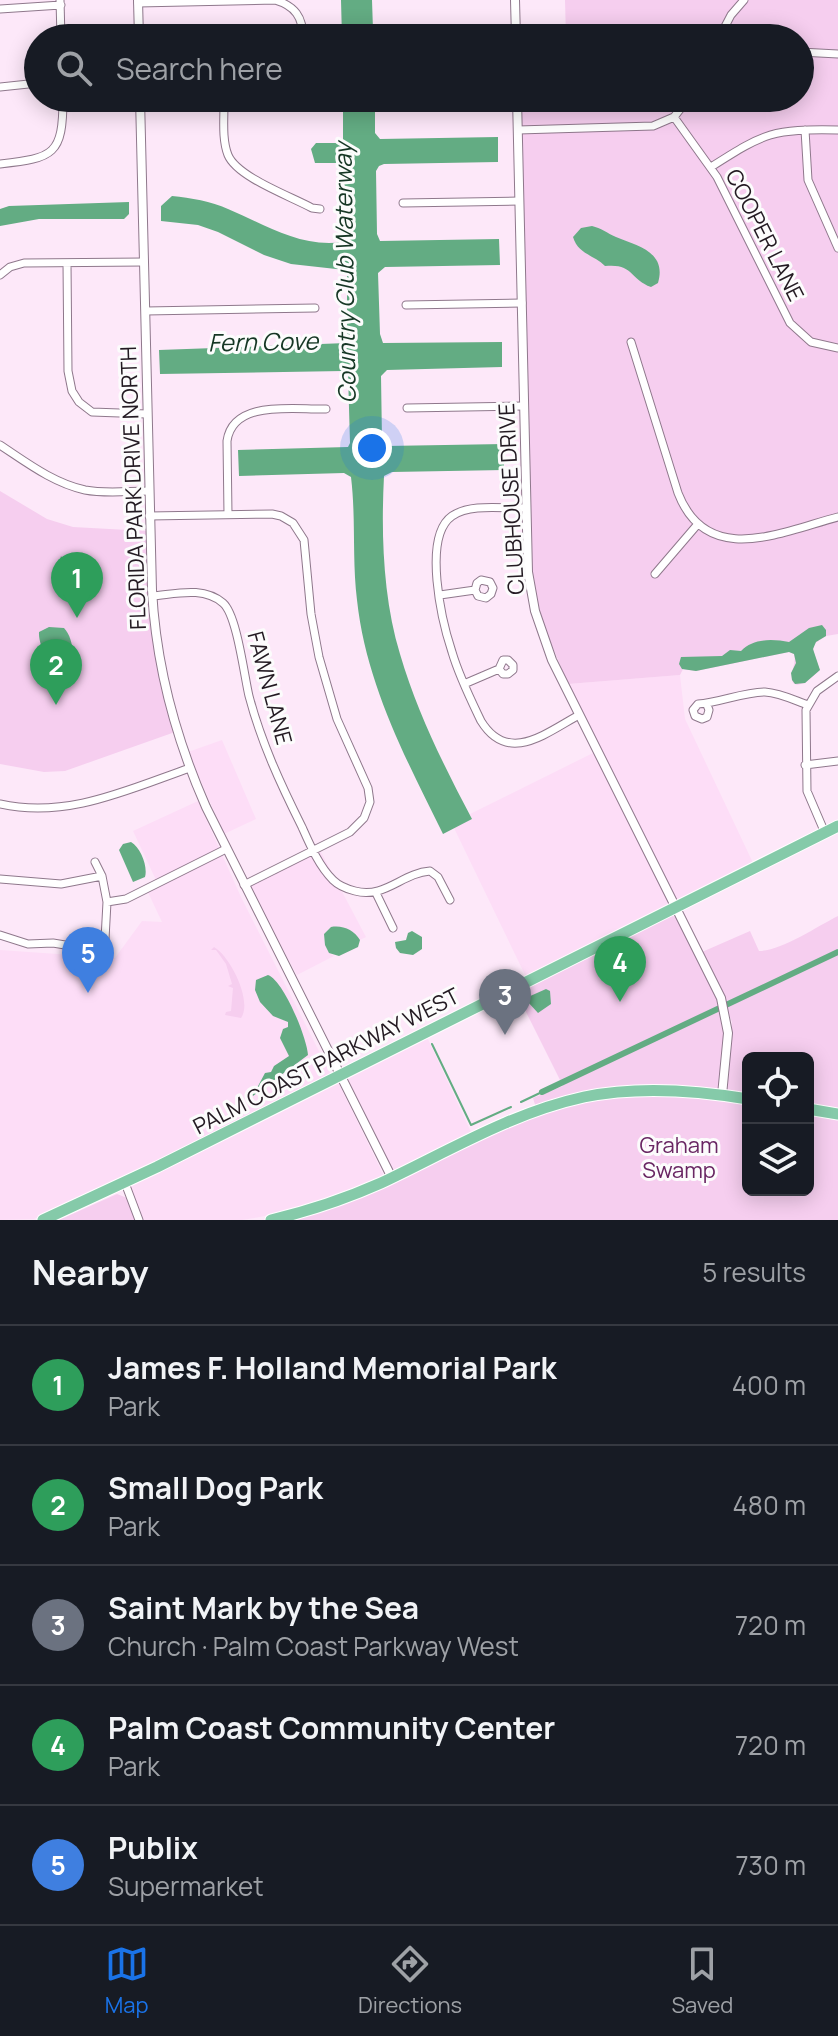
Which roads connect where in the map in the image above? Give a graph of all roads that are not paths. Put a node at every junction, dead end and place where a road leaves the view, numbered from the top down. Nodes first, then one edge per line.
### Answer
1 (217, 0) edge
2 (515, 0) edge
3 (744, 0) edge
4 (138, 2) edge
5 (60, 3) edge
6 (0, 9) edge
7 (61, 24) edge
8 (139, 24) edge
9 (301, 24) edge
10 (516, 24) edge
11 (728, 24) edge
12 (814, 53) edge
13 (838, 54) edge
14 (24, 84) edge
15 (0, 87) edge
16 (63, 112) edge
17 (140, 112) edge
18 (224, 112) edge
19 (517, 112) edge
20 (678, 112) edge
21 (674, 117) junction
22 (518, 130) junction
23 (805, 130) junction
24 (838, 130) edge
25 (0, 164) edge
26 (711, 167) junction
27 (519, 201) junction
28 (403, 203) dead end
29 (320, 209) dead end
30 (838, 248) edge
31 (144, 262) junction
32 (67, 263) junction
33 (0, 275) edge
34 (522, 303) junction
35 (406, 305) dead end
36 (315, 308) dead end
37 (146, 311) junction
38 (631, 342) dead end
39 (838, 348) edge
40 (524, 406) junction
41 (407, 408) dead end
42 (326, 409) dead end
43 (147, 414) junction
44 (0, 445) edge
45 (149, 491) junction
46 (526, 508) junction
47 (228, 514) junction
48 (149, 516) junction
49 (838, 517) edge
50 (697, 525) junction
51 (655, 574) dead end
52 (475, 590) dead end
53 (440, 595) junction
54 (152, 596) junction
55 (499, 669) dead end
56 (838, 676) edge
57 (464, 684) junction
58 (707, 705) dead end
59 (808, 705) junction
60 (579, 715) junction
61 (838, 761) edge
62 (805, 765) junction
63 (190, 768) junction
64 (0, 804) edge
65 (838, 826) edge
66 (825, 833) junction
67 (226, 849) junction
68 (313, 851) junction
69 (95, 862) dead end
70 (102, 876) junction
71 (0, 879) edge
72 (244, 885) junction
73 (376, 893) junction
74 (450, 900) dead end
75 (107, 902) junction
76 (676, 908) junction
77 (393, 928) dead end
78 (0, 935) edge
79 (340, 1077) junction
80 (722, 1095) junction
81 (742, 1098) edge
82 (814, 1110) edge
83 (838, 1114) edge
84 (392, 1178) junction
85 (125, 1183) junction
86 (43, 1220) edge
87 (139, 1220) edge
88 (271, 1220) edge

1 - 4 street
1 - 9 street
2 - 10 street
3 - 11 street
4 - 8 street
5 - 6 street
5 - 7 street
12 - 13 street
14 - 15 street
16 - 25 street
17 - 31 street, FLORIDA PARK DRIVE NORTH
18 - 29 street
19 - 22 street, CLUBHOUSE DRIVE
20 - 21 street
21 - 22 street
21 - 26 street, COOPER LANE
22 - 27 street, CLUBHOUSE DRIVE
23 - 24 street
23 - 26 street
23 - 30 street
26 - 39 street, COOPER LANE
27 - 28 street
27 - 34 street, CLUBHOUSE DRIVE
31 - 32 street
31 - 37 street, FLORIDA PARK DRIVE NORTH
32 - 33 street
32 - 43 street
34 - 35 street
34 - 40 street, CLUBHOUSE DRIVE
36 - 37 street
37 - 43 street, FLORIDA PARK DRIVE NORTH
38 - 50 street
40 - 41 street
40 - 46 street, CLUBHOUSE DRIVE
42 - 47 street
43 - 45 street, FLORIDA PARK DRIVE NORTH
44 - 45 street
45 - 48 street, FLORIDA PARK DRIVE NORTH
46 - 53 street
46 - 60 street, CLUBHOUSE DRIVE
47 - 48 street
47 - 68 street
48 - 54 street, FLORIDA PARK DRIVE NORTH
49 - 50 street
50 - 51 street
52 - 53 street
53 - 57 street
54 - 63 street, FLORIDA PARK DRIVE NORTH
54 - 68 street, FAWN LANE
55 - 57 street
56 - 59 street
57 - 60 street
58 - 59 street
59 - 62 street
60 - 76 street, CLUBHOUSE DRIVE
61 - 62 street
62 - 66 street
63 - 64 street
63 - 67 street, FLORIDA PARK DRIVE NORTH
65 - 66 main road, PALM COAST PARKWAY WEST
66 - 76 main road, PALM COAST PARKWAY WEST
67 - 72 street, FLORIDA PARK DRIVE NORTH
67 - 75 street
68 - 72 street
68 - 73 street, FAWN LANE
69 - 70 street
70 - 71 street
70 - 75 street
72 - 79 street, FLORIDA PARK DRIVE NORTH
73 - 74 street
73 - 77 street
75 - 78 street
76 - 79 main road, PALM COAST PARKWAY WEST
76 - 80 street, CLUBHOUSE DRIVE
79 - 84 street, FLORIDA PARK DRIVE NORTH
79 - 85 main road, PALM COAST PARKWAY WEST
80 - 81 main road
80 - 84 main road
82 - 83 main road
84 - 88 main road
85 - 86 main road, PALM COAST PARKWAY WEST
85 - 87 street

